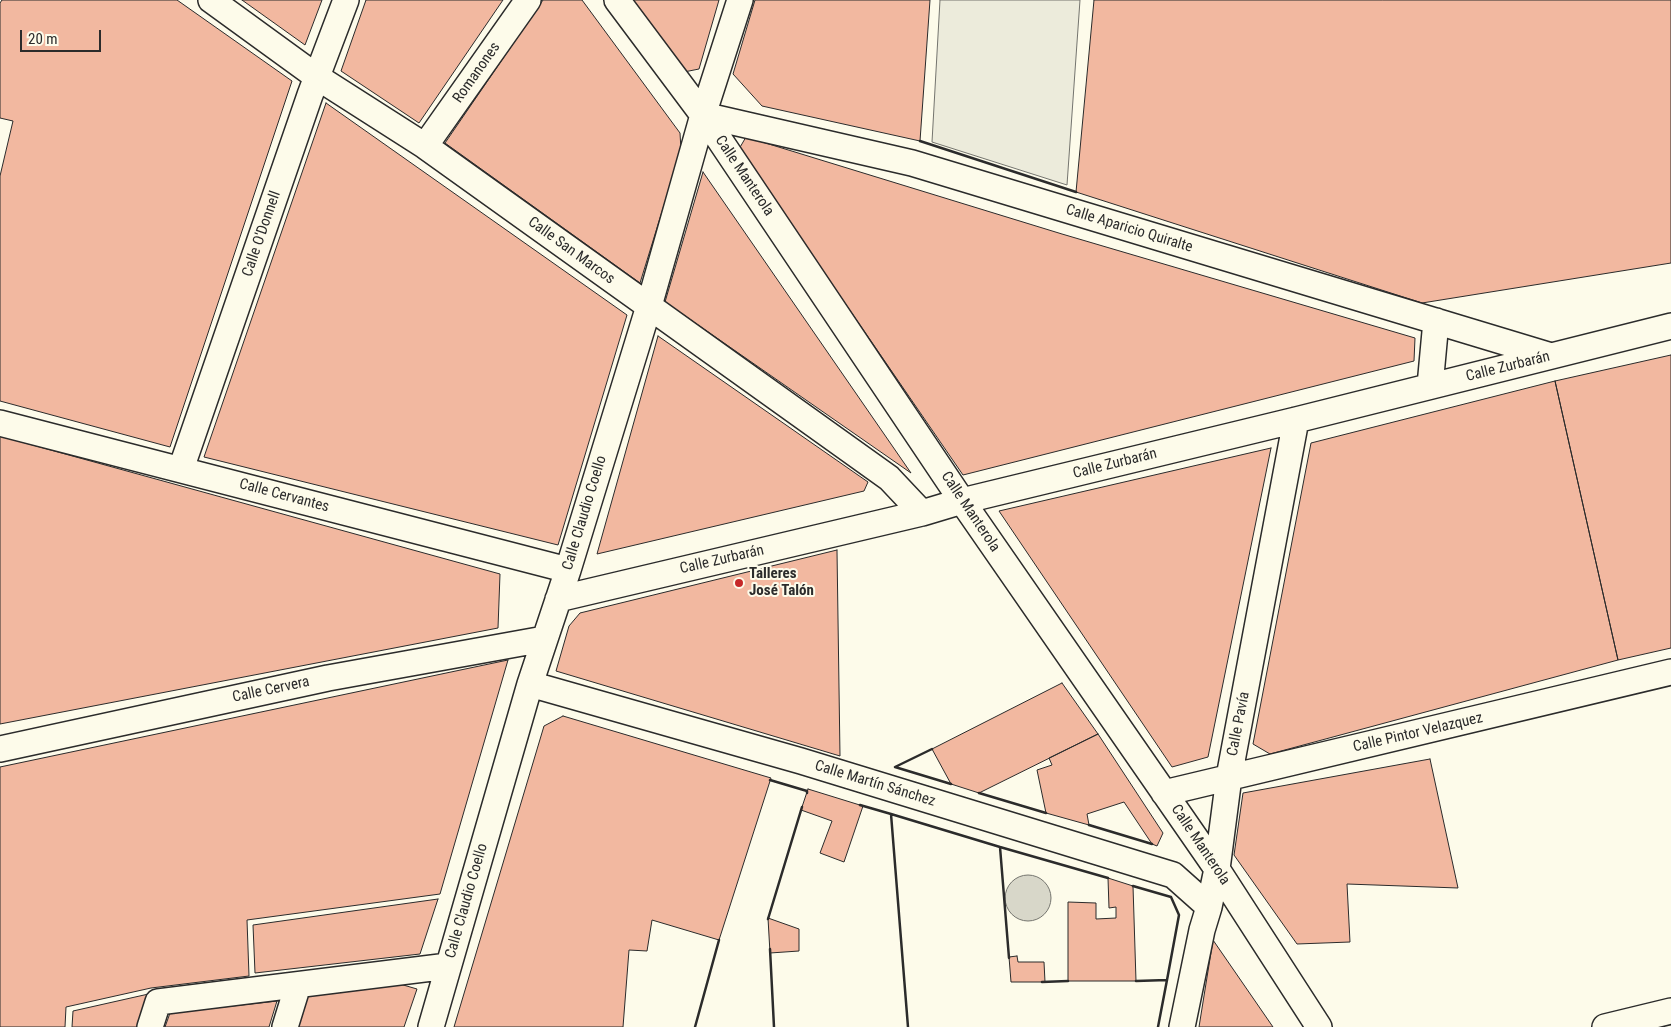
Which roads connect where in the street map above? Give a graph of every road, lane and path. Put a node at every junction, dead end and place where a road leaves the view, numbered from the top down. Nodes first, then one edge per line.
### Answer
1 (211, 0) edge
2 (346, 0) edge
3 (528, 0) edge
4 (617, 0) edge
5 (740, 0) edge
6 (317, 77) junction
7 (703, 115) junction
8 (425, 146) junction
9 (648, 306) junction
10 (1436, 321) junction
11 (1671, 326) edge
12 (1552, 356) junction
13 (1430, 386) junction
14 (1296, 420) junction
15 (0, 423) edge
16 (182, 469) junction
17 (962, 501) junction
18 (922, 513) junction
19 (568, 570) junction
20 (558, 599) junction
21 (544, 639) junction
22 (1671, 672) edge
23 (530, 684) junction
24 (0, 749) edge
25 (1229, 777) junction
26 (1164, 793) junction
27 (1217, 869) junction
28 (1209, 907) junction
29 (448, 966) junction
30 (298, 985) junction
31 (1671, 1011) edge
32 (150, 1027) edge
33 (285, 1027) edge
34 (431, 1027) edge
35 (1182, 1027) edge
36 (1319, 1027) edge
37 (1605, 1027) edge

1 - 6 street, Calle San Marcos
2 - 6 street, Calle O'Donnell
3 - 8 street, Romanones
4 - 7 street, Calle Manterola
5 - 7 street, Calle Claudio Coello
6 - 8 street, Calle San Marcos
6 - 16 street, Calle O'Donnell
7 - 9 street, Calle Claudio Coello
7 - 10 street, Calle Aparicio Quiralte
7 - 17 street, Calle Manterola
8 - 9 street, Calle San Marcos
9 - 18 street, Calle San Marcos
9 - 19 street, Calle Claudio Coello
10 - 12 street, Calle Aparicio Quiralte
10 - 13 street
11 - 12 street, Calle Zurbarán
12 - 13 street, Calle Zurbarán
13 - 14 street, Calle Zurbarán
14 - 17 street, Calle Zurbarán
14 - 25 street, Calle Pavía
15 - 16 street, Calle Cervantes
16 - 19 street, Calle Cervantes
17 - 18 street, Calle Zurbarán
17 - 26 street, Calle Manterola
18 - 20 street, Calle Zurbarán
19 - 20 street, Calle Claudio Coello
20 - 21 street, Calle Claudio Coello
21 - 23 street, Calle Claudio Coello
21 - 24 street, Calle Cervera
22 - 25 street, Calle Pintor Velazquez
23 - 28 street, Calle Martín Sánchez
23 - 29 street, Calle Claudio Coello
25 - 26 street, Calle Pintor Velazquez
25 - 27 street, Calle Pavía
26 - 27 street, Calle Manterola
27 - 28 street, Calle Pavía
27 - 36 street, Calle Manterola
28 - 35 street, Calle Pavía
29 - 30 street
29 - 34 street, Calle Claudio Coello
30 - 32 street
30 - 33 street
31 - 37 street

